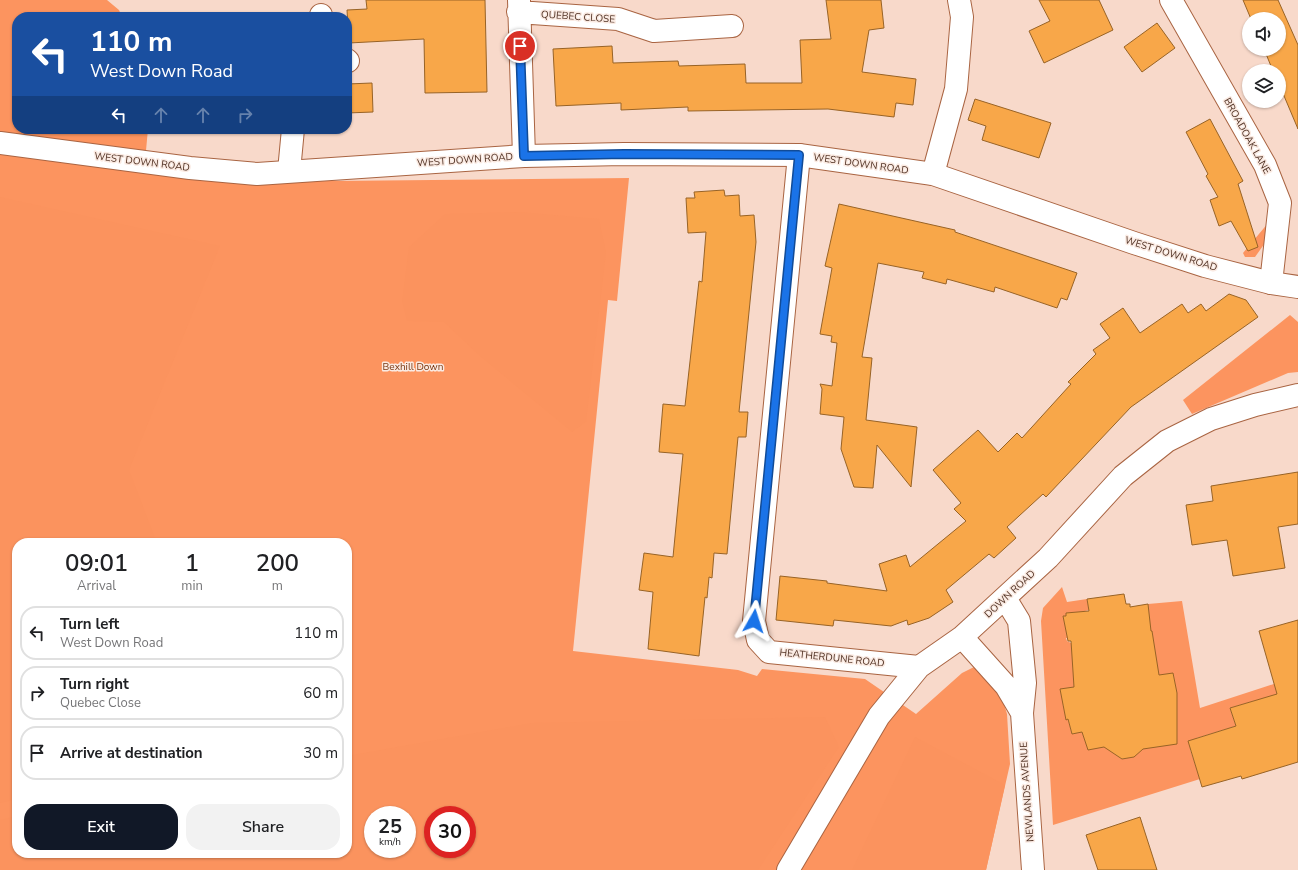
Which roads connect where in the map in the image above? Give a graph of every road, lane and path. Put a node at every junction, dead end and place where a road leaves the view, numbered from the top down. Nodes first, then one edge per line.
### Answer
1 (959, 0) edge
2 (1171, 0) edge
3 (519, 6) edge
4 (732, 26) dead end
5 (294, 134) edge
6 (0, 143) edge
7 (799, 155) junction
8 (524, 156) junction
9 (290, 171) junction
10 (933, 174) junction
11 (1271, 283) junction
12 (1298, 287) edge
13 (1298, 395) edge
14 (1005, 598) junction
15 (962, 637) junction
16 (919, 667) junction
17 (1022, 713) junction
18 (788, 870) edge
19 (1033, 870) edge

1 - 10 street
2 - 11 street, BROADOAK LANE
3 - 4 street, QUEBEC CLOSE
3 - 8 street, QUEBEC CLOSE
5 - 9 street
6 - 9 street, WEST DOWN ROAD
7 - 8 street, WEST DOWN ROAD
7 - 10 street, WEST DOWN ROAD
7 - 16 street, HEATHERDUNE ROAD
8 - 9 street, WEST DOWN ROAD
10 - 11 street, WEST DOWN ROAD
11 - 12 street, WEST DOWN ROAD
13 - 14 street, DOWN ROAD
14 - 15 street, DOWN ROAD
14 - 17 street, NEWLANDS AVENUE
15 - 16 street, DOWN ROAD
15 - 17 street, NEWLANDS AVENUE
16 - 18 street, DOWN ROAD
17 - 19 street, NEWLANDS AVENUE

